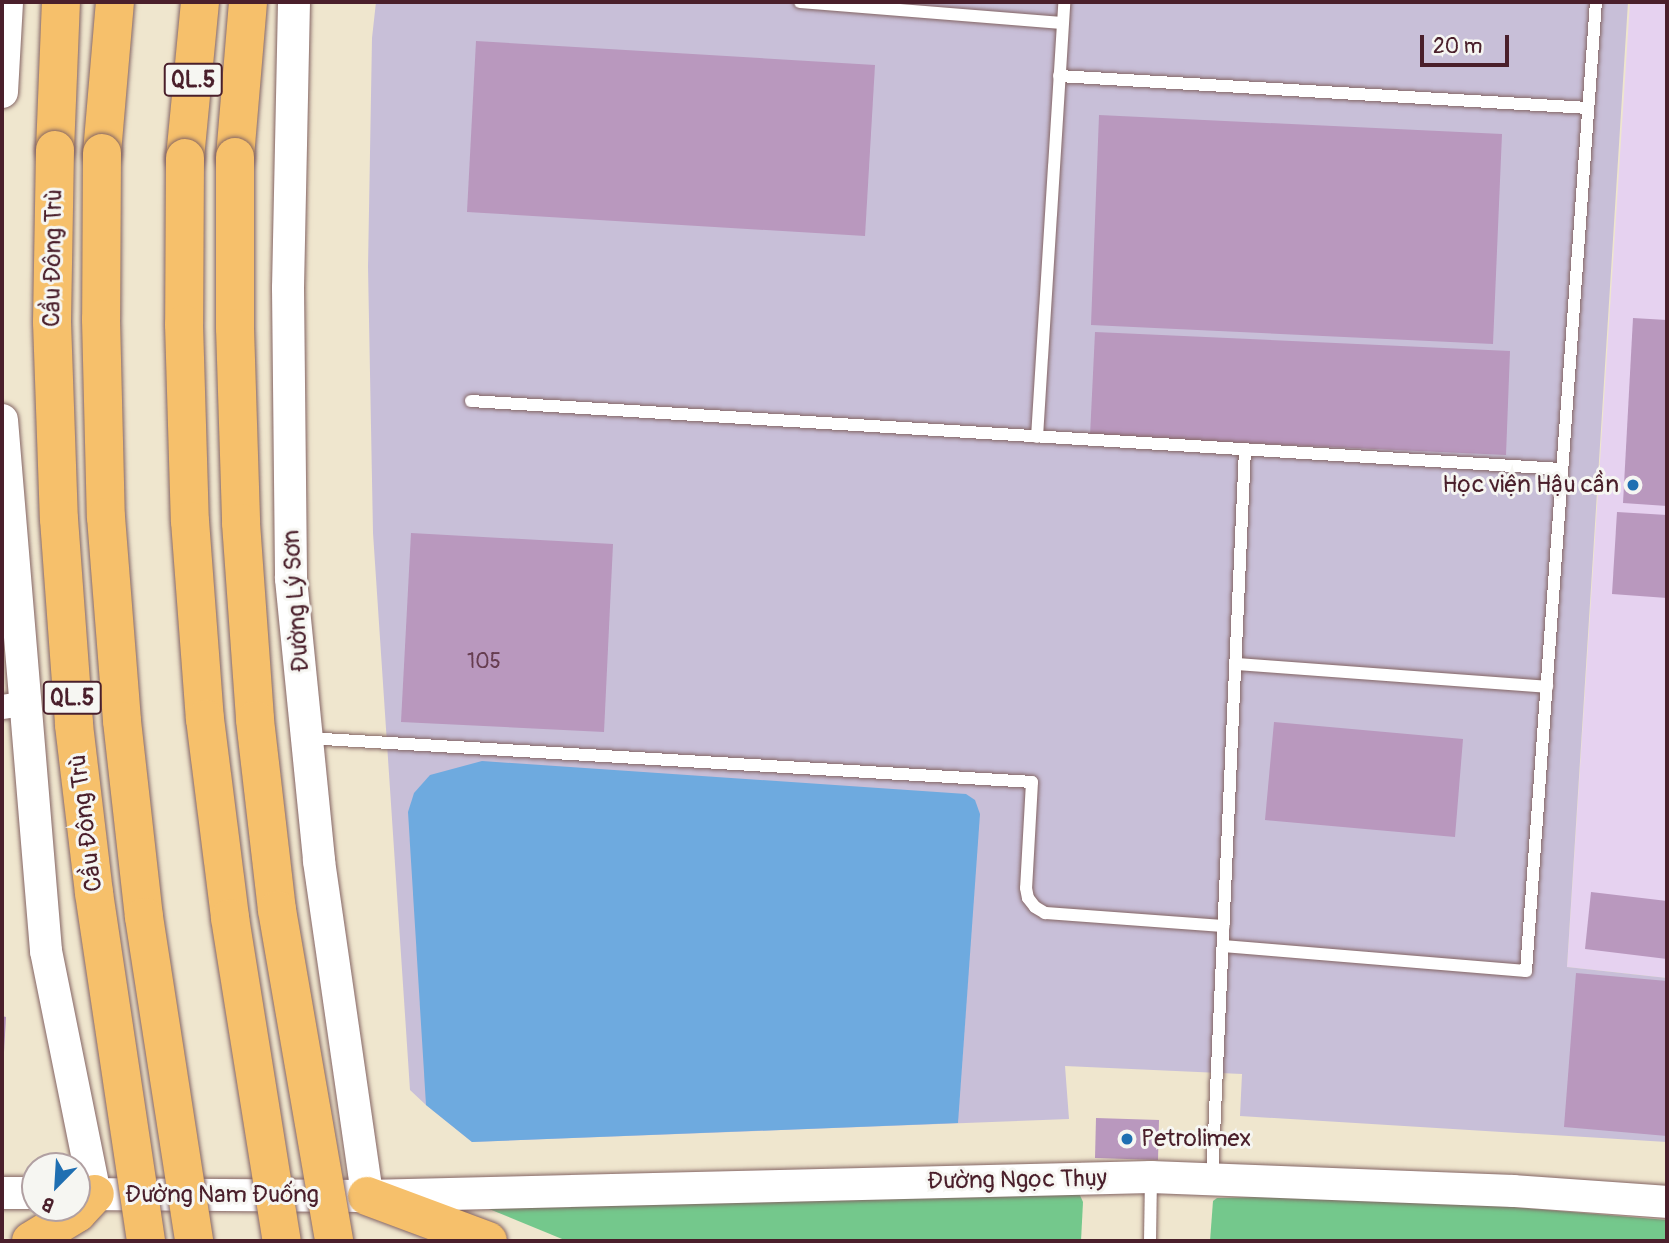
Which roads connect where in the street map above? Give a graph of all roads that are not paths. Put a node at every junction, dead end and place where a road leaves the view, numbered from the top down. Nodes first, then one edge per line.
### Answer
1 (7, 2) edge
2 (61, 2) edge
3 (115, 2) edge
4 (200, 2) edge
5 (248, 2) edge
6 (294, 2) edge
7 (800, 2) edge
8 (1064, 2) edge
9 (1596, 2) edge
10 (1062, 23) junction
11 (1059, 76) junction
12 (2, 92) edge
13 (1588, 108) junction
14 (471, 401) dead end
15 (2, 420) edge
16 (1038, 437) junction
17 (1245, 449) junction
18 (1562, 470) junction
19 (10, 629) edge
20 (1236, 664) junction
21 (1546, 687) junction
22 (13, 705) edge
23 (307, 738) junction
24 (1224, 926) junction
25 (1223, 946) junction
26 (79, 1152) edge
27 (1151, 1177) junction
28 (1212, 1179) junction
29 (2, 1193) edge
30 (21, 1193) edge
31 (91, 1194) edge
32 (367, 1196) junction
33 (1667, 1202) edge
34 (62, 1222) edge
35 (31, 1241) edge
36 (146, 1241) edge
37 (194, 1241) edge
38 (282, 1241) edge
39 (334, 1241) edge
40 (488, 1241) edge
41 (1150, 1241) edge

1 - 12 street
2 - 36 main road, Cầu Đông Trù / QL.5, bridge
3 - 37 main road, Cầu Đông Trù / QL.5, bridge
4 - 38 main road, QL.5, bridge
5 - 39 main road, bridge
6 - 23 street, Đường Lý Sơn
7 - 10 lane
8 - 10 lane
9 - 13 lane
10 - 11 lane
11 - 13 lane
11 - 16 lane
13 - 18 lane
14 - 16 lane
15 - 19 street
16 - 17 lane
17 - 18 lane
17 - 20 lane
18 - 21 lane
19 - 22 street
20 - 21 lane
20 - 24 lane
21 - 25 lane
22 - 26 street
23 - 24 lane
23 - 32 street, Đường Lý Sơn
24 - 25 lane
25 - 28 lane
27 - 28 street, Đường Ngọc Thụy
27 - 32 street, Đường Ngọc Thụy
27 - 41 lane
28 - 33 street, Đường Ngọc Thụy
29 - 30 street
31 - 32 street, Đường Nam Đuống
32 - 40 main road
34 - 35 main road

